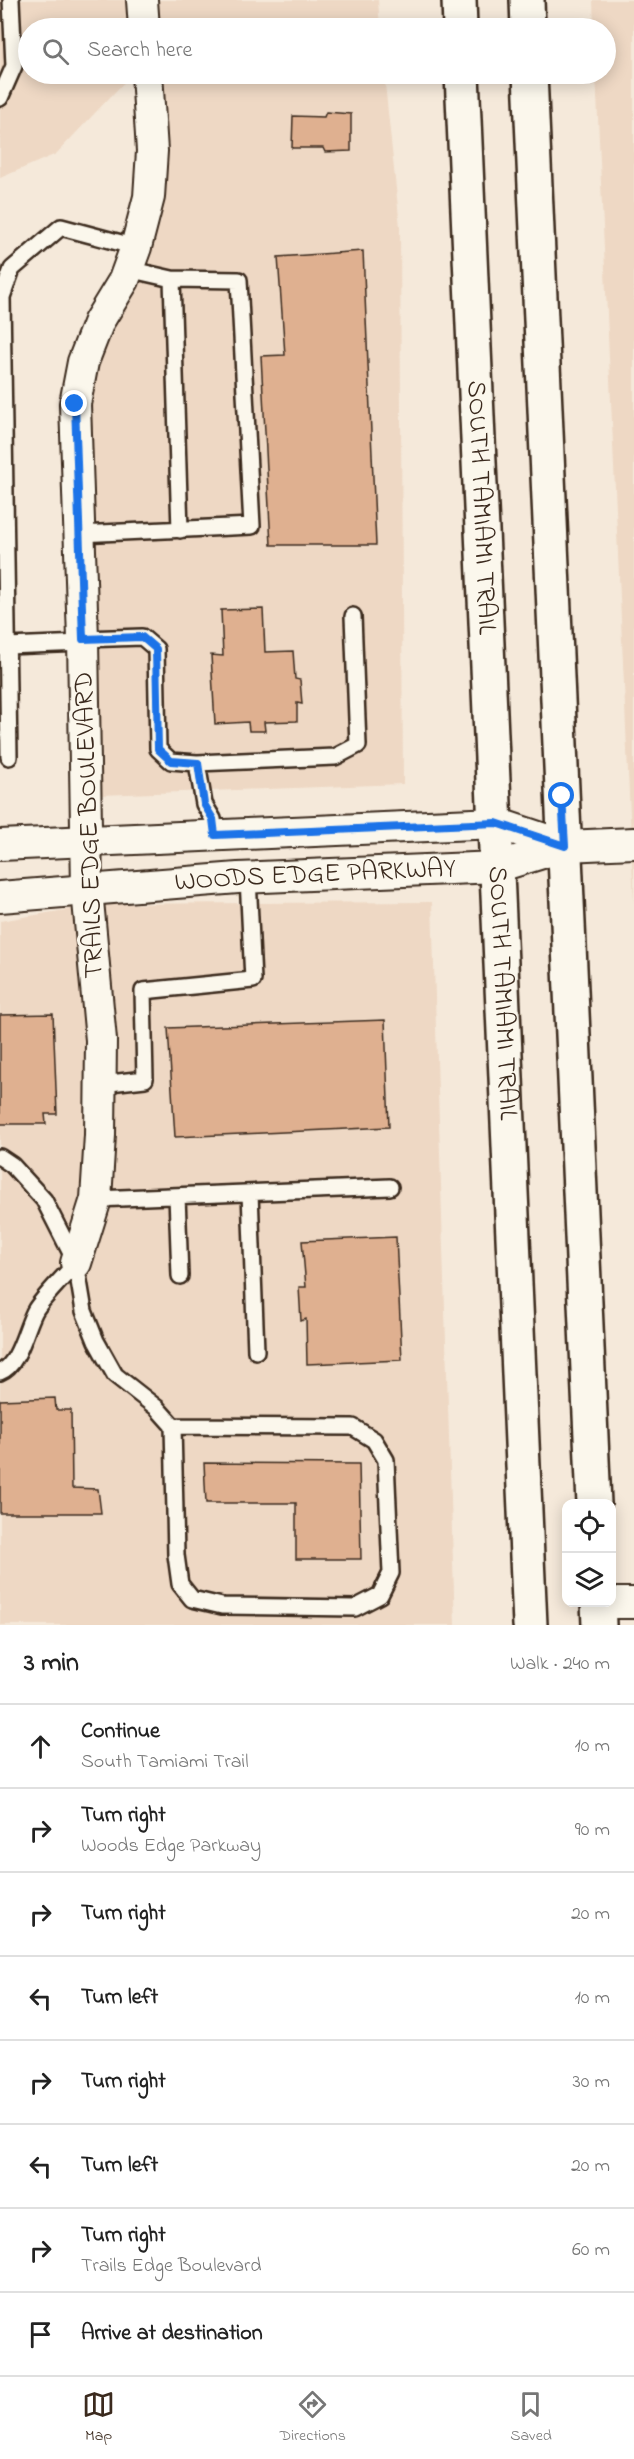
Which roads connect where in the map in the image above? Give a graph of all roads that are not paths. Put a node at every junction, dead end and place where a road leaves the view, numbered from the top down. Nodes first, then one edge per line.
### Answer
1 (10, 0) edge
2 (142, 0) edge
3 (459, 0) edge
4 (527, 0) edge
5 (143, 18) edge
6 (460, 18) edge
7 (528, 18) edge
8 (148, 84) edge
9 (462, 84) edge
10 (530, 84) edge
11 (0, 98) edge
12 (132, 258) junction
13 (172, 279) junction
14 (180, 530) junction
15 (79, 534) junction
16 (353, 616) dead end
17 (83, 641) junction
18 (7, 646) junction
19 (9, 757) dead end
20 (198, 763) junction
21 (496, 823) junction
22 (215, 835) junction
23 (88, 841) junction
24 (634, 843) edge
25 (0, 844) edge
26 (565, 846) junction
27 (497, 867) junction
28 (248, 878) junction
29 (87, 891) junction
30 (0, 897) edge
31 (101, 1084) junction
32 (0, 1157) edge
33 (390, 1188) dead end
34 (250, 1193) junction
35 (177, 1196) junction
36 (96, 1199) junction
37 (76, 1263) junction
38 (180, 1276) dead end
39 (256, 1351) dead end
40 (0, 1372) edge
41 (173, 1426) junction
42 (594, 1499) edge
43 (616, 1603) edge
44 (634, 1603) edge
45 (598, 1607) edge
46 (530, 1625) edge
47 (599, 1625) edge

1 - 11 lane
2 - 5 street
3 - 6 main road
4 - 7 main road
8 - 12 street, TRAILS EDGE BOULEVARD
9 - 21 main road, SOUTH TAMIAMI TRAIL
10 - 26 main road
12 - 13 lane
12 - 15 street, TRAILS EDGE BOULEVARD
12 - 18 lane
13 - 14 lane
13 - 14 lane
14 - 15 lane
15 - 17 street, TRAILS EDGE BOULEVARD
16 - 20 lane
17 - 18 lane
17 - 20 lane
17 - 23 street, TRAILS EDGE BOULEVARD
18 - 19 lane
20 - 22 lane
21 - 22 street, WOODS EDGE PARKWAY
21 - 26 street, WOODS EDGE PARKWAY
21 - 27 main road, SOUTH TAMIAMI TRAIL
22 - 23 street, WOODS EDGE PARKWAY
23 - 25 street, WOODS EDGE PARKWAY
23 - 29 street, TRAILS EDGE BOULEVARD
24 - 26 street
26 - 27 street, WOODS EDGE PARKWAY
26 - 42 main road
27 - 28 street, WOODS EDGE PARKWAY
27 - 46 main road, SOUTH TAMIAMI TRAIL
28 - 29 street, WOODS EDGE PARKWAY
28 - 31 lane
29 - 30 street, WOODS EDGE PARKWAY
29 - 31 street, TRAILS EDGE BOULEVARD
31 - 36 street, TRAILS EDGE BOULEVARD
32 - 37 lane
33 - 34 lane
34 - 35 lane
34 - 39 lane
35 - 36 lane
35 - 38 lane
36 - 37 street, TRAILS EDGE BOULEVARD
37 - 40 lane
37 - 41 lane
41 - 41 lane
43 - 44 street
45 - 47 main road

